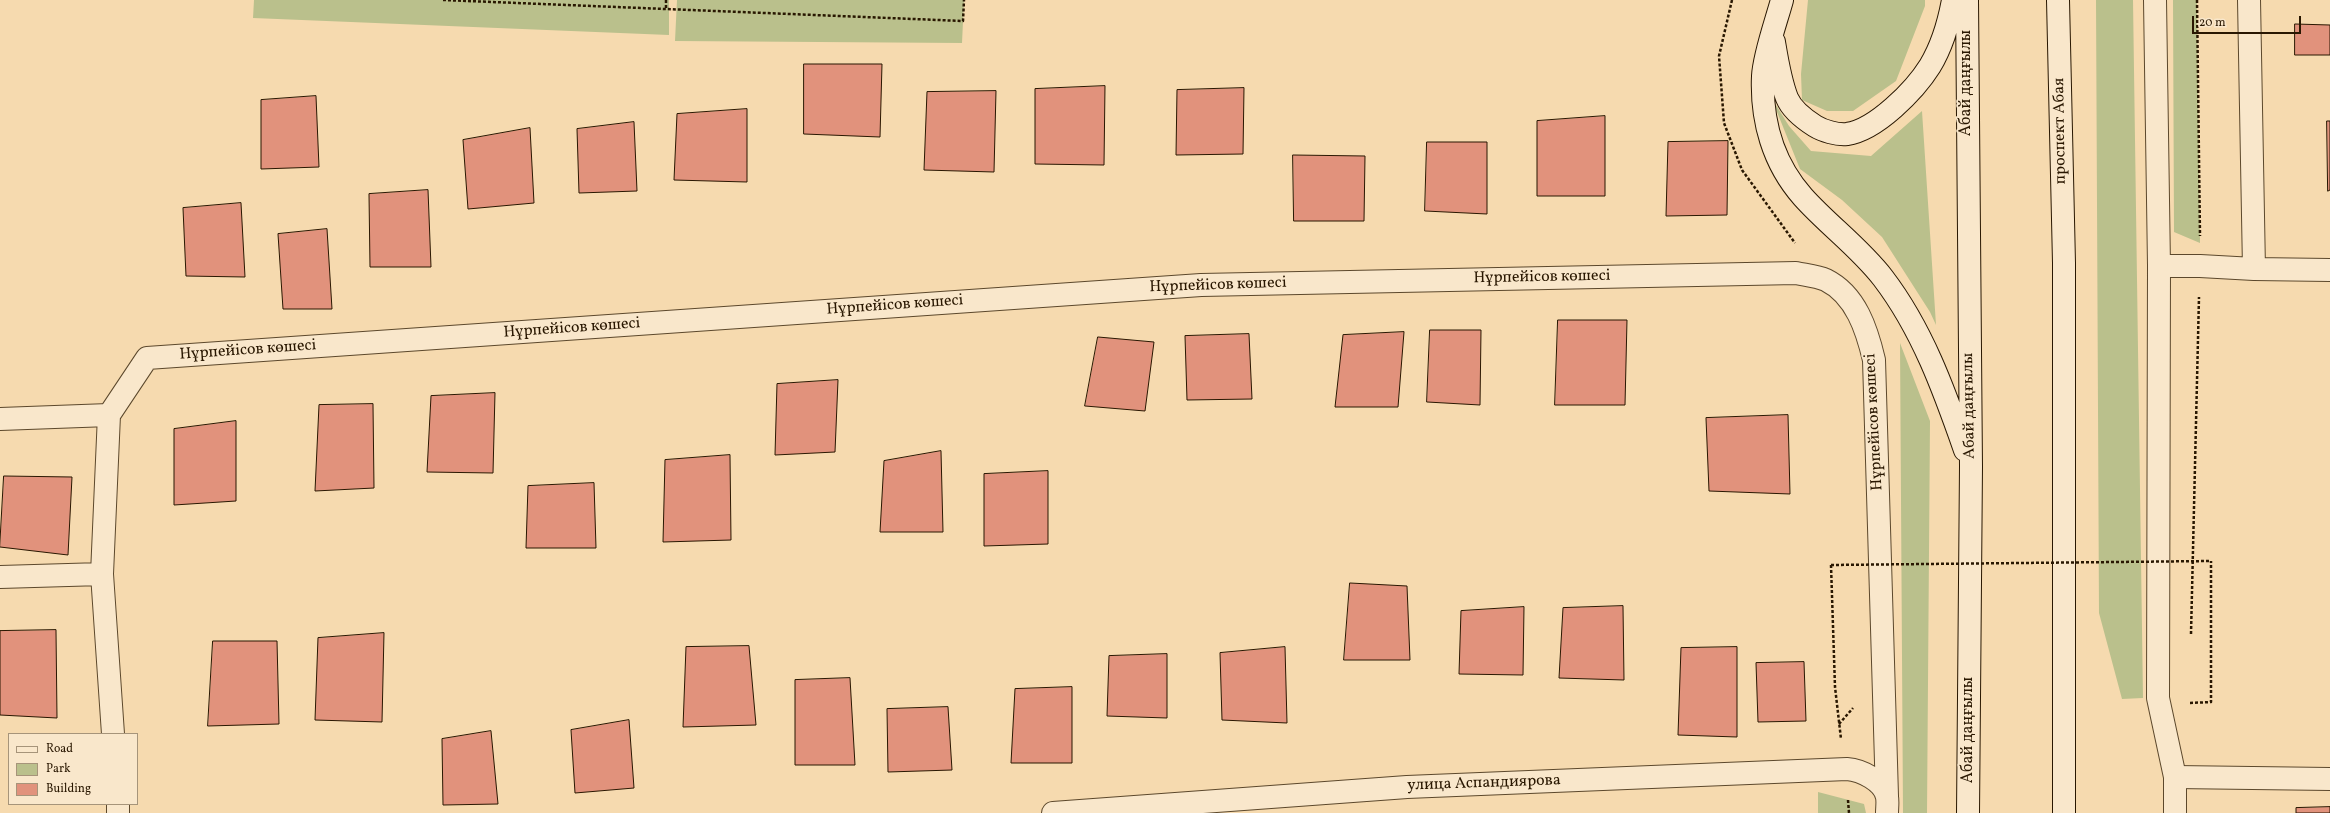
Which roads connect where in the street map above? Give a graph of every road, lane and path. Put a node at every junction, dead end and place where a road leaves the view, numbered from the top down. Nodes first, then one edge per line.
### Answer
1 (442, 0) edge
2 (666, 0) edge
3 (964, 0) edge
4 (1782, 0) edge
5 (1953, 0) edge
6 (1967, 0) edge
7 (2058, 0) edge
8 (2155, 0) edge
9 (2197, 0) edge
10 (2249, 0) edge
11 (666, 9) junction
12 (1773, 34) junction
13 (2159, 266) junction
14 (2200, 266) junction
15 (2254, 269) junction
16 (2330, 270) edge
17 (110, 415) junction
18 (0, 419) edge
19 (1971, 466) junction
20 (102, 574) junction
21 (0, 578) edge
22 (2191, 640) dead end
23 (2190, 695) dead end
24 (2189, 703) junction
25 (2189, 709) dead end
26 (1839, 724) dead end
27 (113, 733) edge
28 (2175, 776) junction
29 (2330, 779) edge
30 (1887, 804) edge
31 (1053, 813) edge
32 (1968, 813) edge
33 (2064, 813) edge
34 (2175, 813) edge

1 - 11 path
2 - 11 path
3 - 11 path
4 - 12 street
5 - 12 street
6 - 19 street, Абай даңғылы
7 - 33 street, проспект Абая
8 - 13 street
9 - 14 path
10 - 15 street
12 - 19 street
13 - 14 street
13 - 28 street
14 - 15 street
14 - 22 path
15 - 16 street
17 - 18 street
17 - 20 street
17 - 30 street, Нұрпейісов көшесі
19 - 32 street, Абай даңғылы
20 - 21 street
20 - 27 street
23 - 24 path
24 - 25 path
24 - 26 path, bridge
28 - 29 street
28 - 34 street
30 - 31 street, улица Аспандиярова

